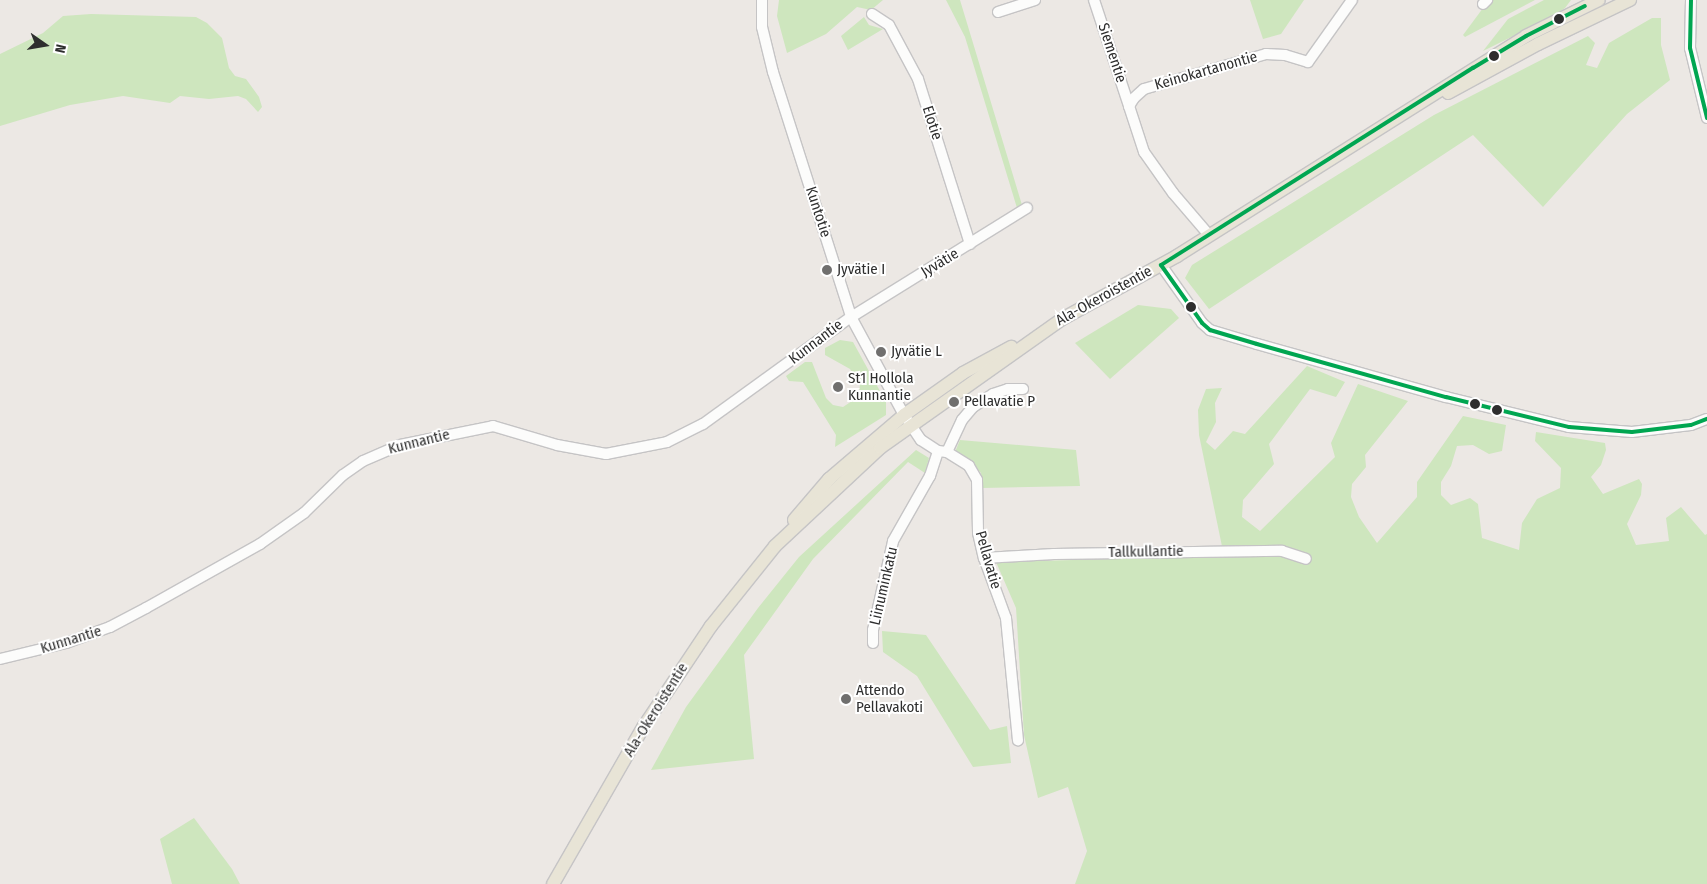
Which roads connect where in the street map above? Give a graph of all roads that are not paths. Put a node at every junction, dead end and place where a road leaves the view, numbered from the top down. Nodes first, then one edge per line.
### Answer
1 (762, 0) edge
2 (1035, 0) edge
3 (1094, 0) edge
4 (1352, 0) edge
5 (1599, 0) edge
6 (1630, 0) edge
7 (1691, 0) edge
8 (1585, 8) edge
9 (998, 12) dead end
10 (872, 14) dead end
11 (1129, 106) junction
12 (1707, 118) edge
13 (1027, 208) dead end
14 (1209, 235) junction
15 (970, 244) junction
16 (1161, 265) junction
17 (851, 317) junction
18 (1023, 389) dead end
19 (1707, 419) edge
20 (907, 420) junction
21 (943, 451) junction
22 (984, 558) junction
23 (1306, 558) dead end
24 (873, 643) dead end
25 (0, 659) edge
26 (1018, 740) dead end
27 (552, 884) edge

1 - 17 street, Kuntotie
2 - 9 street
3 - 11 street, Siementie
4 - 11 street, Keinokartanontie
5 - 8 main road, Ala-Okeroistentie
6 - 8 main road, Ala-Okeroistentie
7 - 12 street
8 - 14 main road, Ala-Okeroistentie
10 - 15 street, Elotie
11 - 14 street
13 - 15 street, Jyvätie
14 - 16 main road, Ala-Okeroistentie
15 - 17 street, Jyvätie
16 - 19 street
16 - 20 main road, Ala-Okeroistentie
17 - 20 street, Kuntotie
17 - 25 street, Kunnantie
18 - 21 street, Liinuminkatu
20 - 21 street, Pellavatie
20 - 27 main road, Ala-Okeroistentie
21 - 22 street, Pellavatie
21 - 24 street, Liinuminkatu
22 - 23 street, Tallkullantie
22 - 26 street, Pellavatie

